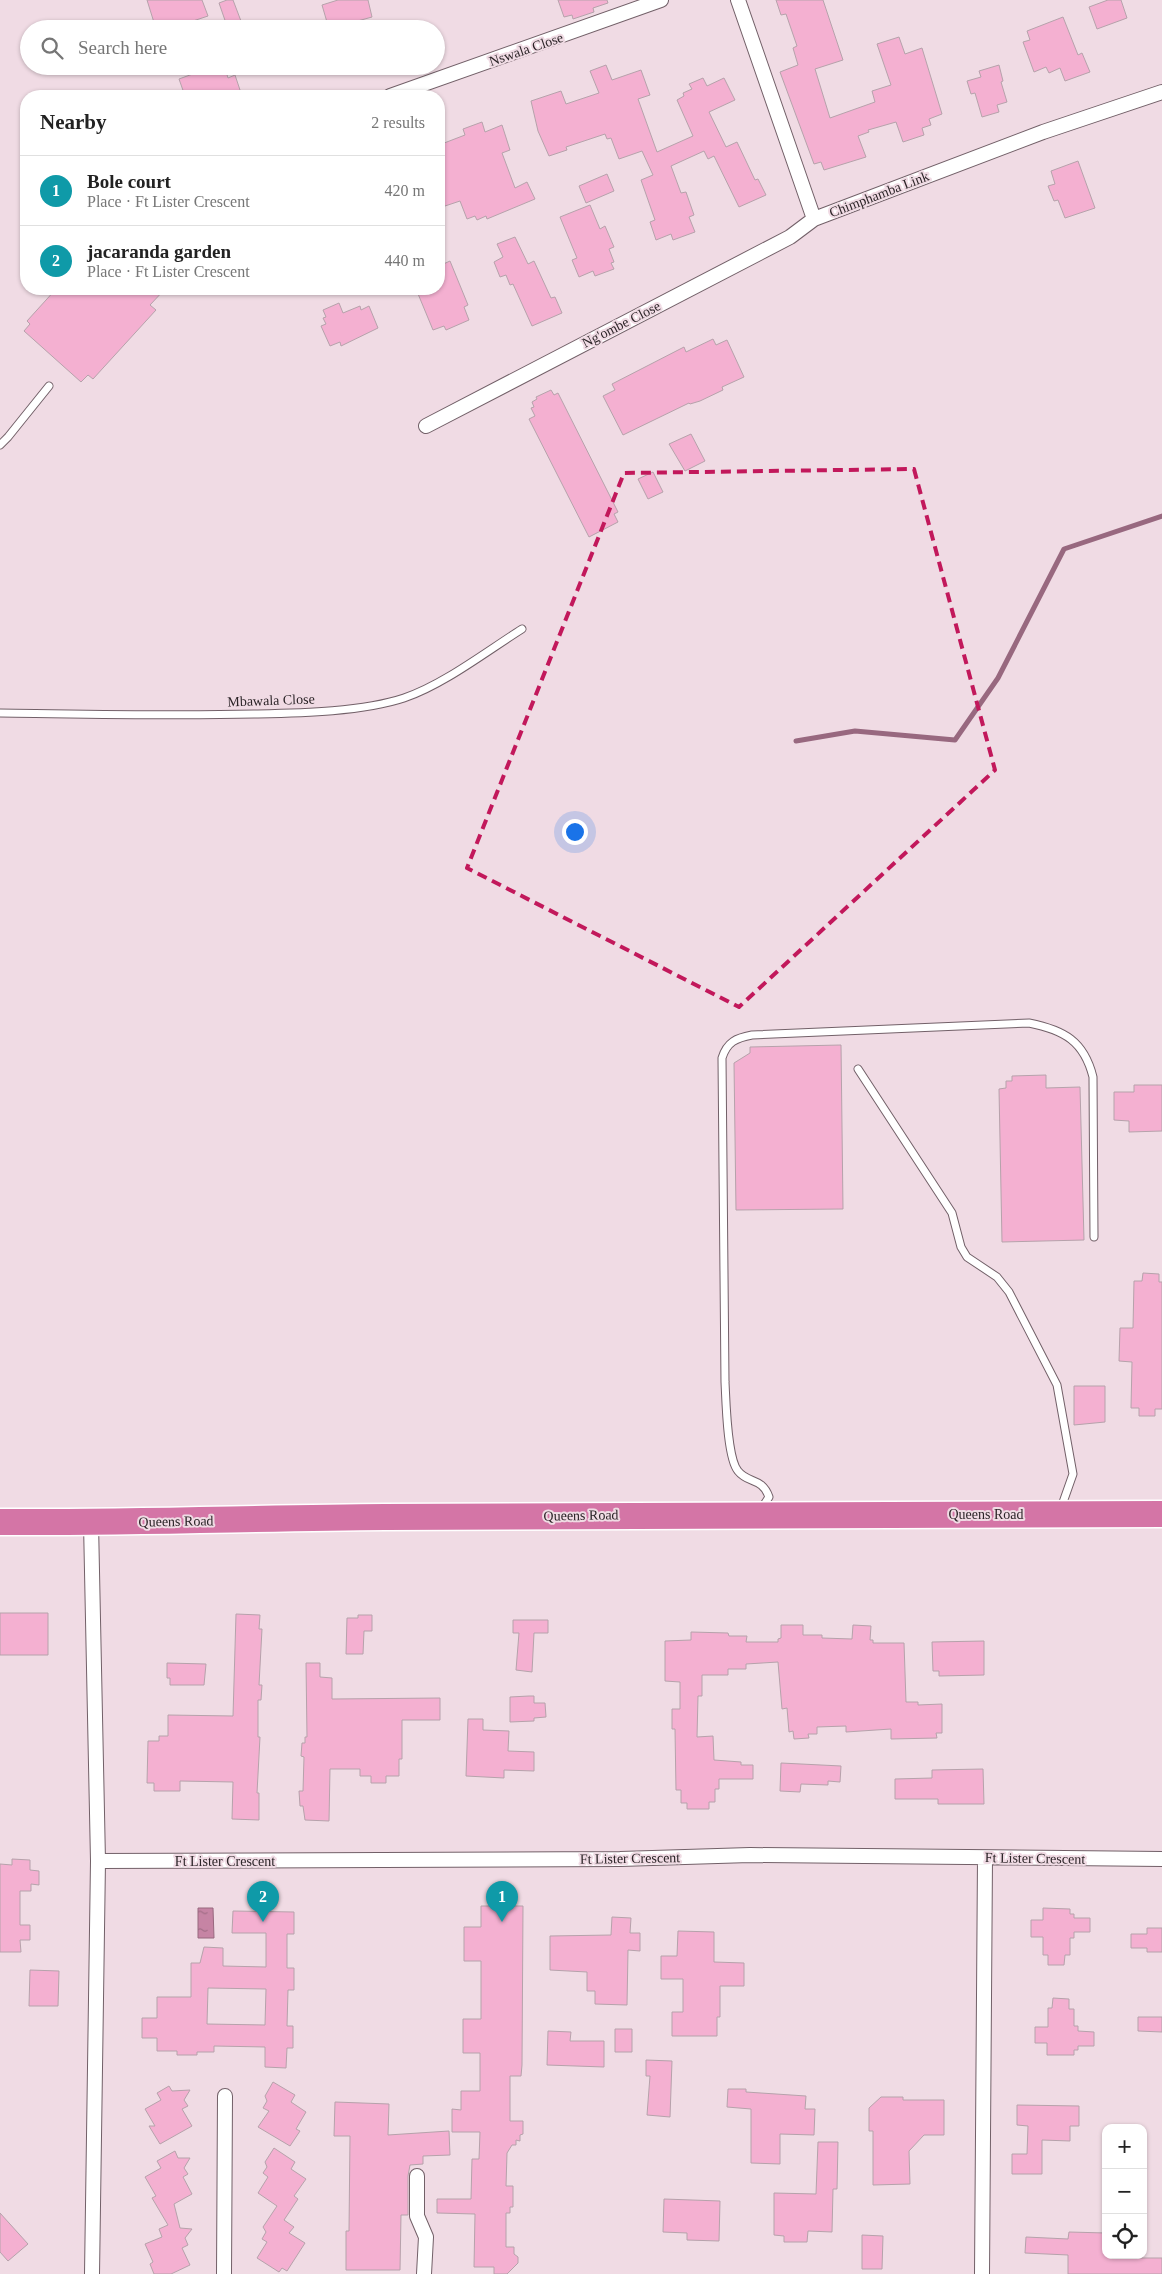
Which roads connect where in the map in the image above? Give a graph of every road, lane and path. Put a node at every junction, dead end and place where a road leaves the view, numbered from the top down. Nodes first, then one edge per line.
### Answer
1 (661, 0) edge
2 (738, 0) edge
3 (407, 90) edge
4 (1162, 92) edge
5 (814, 219) junction
6 (49, 386) dead end
7 (426, 426) dead end
8 (0, 445) edge
9 (522, 629) dead end
10 (0, 713) edge
11 (858, 1069) dead end
12 (1094, 1237) dead end
13 (758, 1513) junction
14 (1059, 1514) junction
15 (1162, 1514) edge
16 (0, 1522) edge
17 (90, 1523) junction
18 (985, 1858) junction
19 (1162, 1859) edge
20 (98, 1861) junction
21 (225, 2096) dead end
22 (417, 2176) dead end
23 (92, 2274) edge
24 (224, 2274) edge
25 (424, 2274) edge
26 (982, 2274) edge

1 - 3 street, Nswala Close
2 - 5 street, Chimphamba Link
4 - 5 street, Chimphamba Link
5 - 7 street, Ng'ombe Close
6 - 8 lane
9 - 10 lane, Mbawala Close
11 - 14 lane
12 - 13 lane
13 - 14 highway, Queens Road
13 - 17 highway, Queens Road
14 - 15 highway, Queens Road
16 - 17 highway, Queens Road
17 - 20 street
18 - 19 street, Ft Lister Crescent
18 - 20 street, Ft Lister Crescent
18 - 26 street
20 - 23 street
21 - 24 street
22 - 25 street

